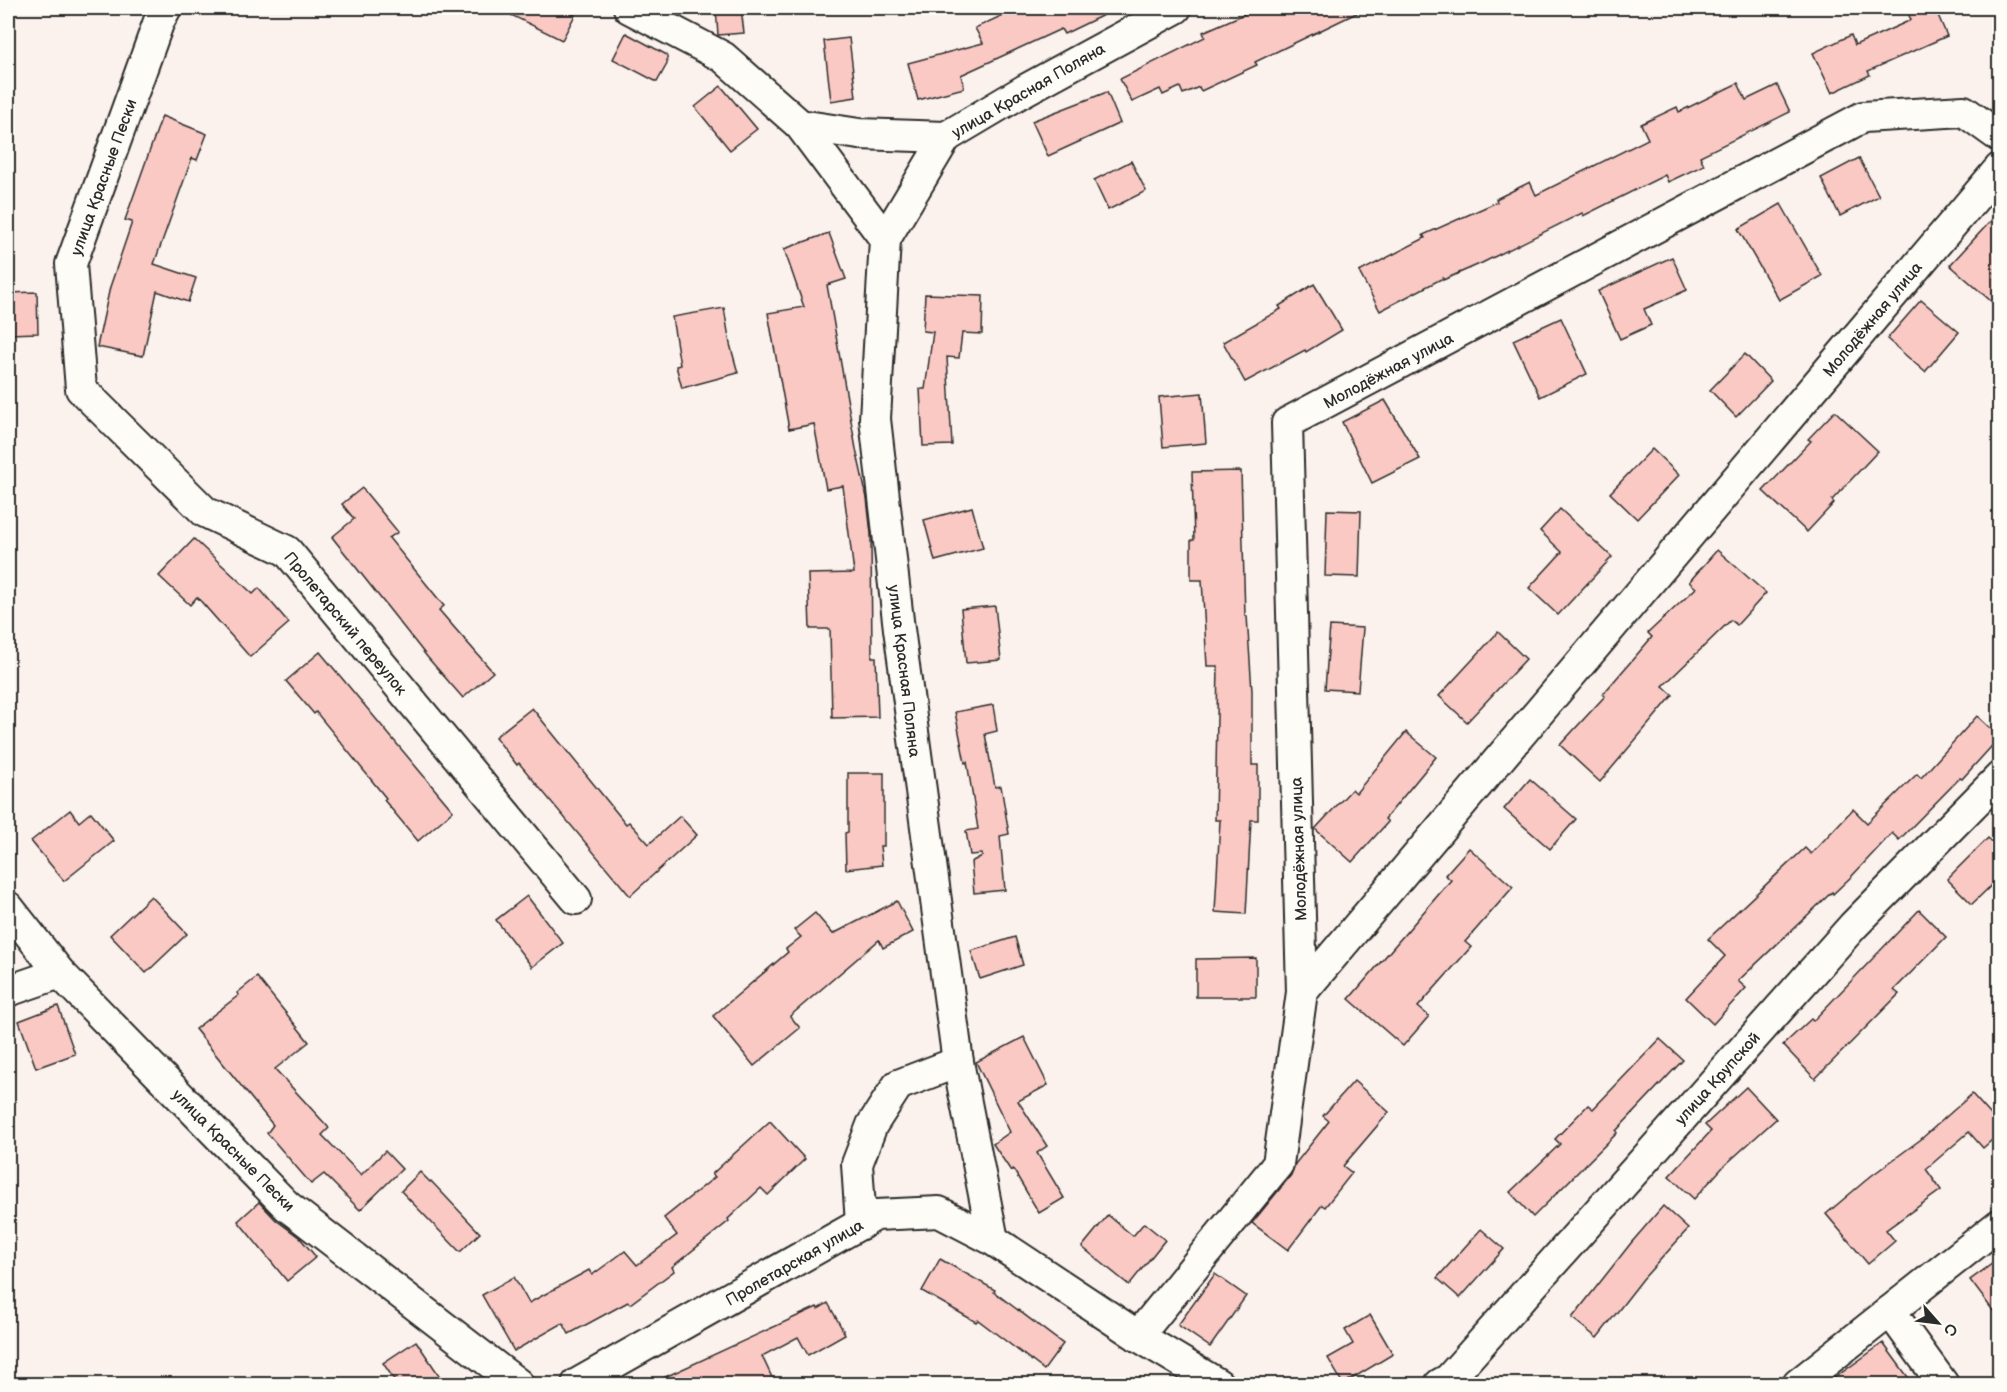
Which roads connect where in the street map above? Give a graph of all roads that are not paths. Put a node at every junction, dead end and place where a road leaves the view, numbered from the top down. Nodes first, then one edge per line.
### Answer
1 (166, 8) edge
2 (629, 8) edge
3 (1176, 8) edge
4 (800, 125) junction
5 (946, 137) junction
6 (2000, 137) edge
7 (2000, 168) edge
8 (885, 239) junction
9 (81, 389) joint
10 (2000, 777) edge
11 (576, 899) dead end
12 (8, 907) edge
13 (60, 973) junction
14 (8, 991) edge
15 (1302, 992) junction
16 (958, 1062) junction
17 (861, 1224) junction
18 (2000, 1224) edge
19 (993, 1240) junction
20 (1890, 1311) junction
21 (1138, 1336) junction
22 (518, 1384) edge
23 (577, 1384) edge
24 (1218, 1384) edge
25 (1440, 1384) edge
26 (1798, 1384) edge
27 (1943, 1384) edge

1 - 9 street, улица Красные Пески
2 - 4 street
3 - 5 street, улица Красная Поляна
4 - 5 street, улица Красная Поляна
4 - 8 street
5 - 8 street
6 - 15 street, Молодёжная улица
7 - 15 street, Молодёжная улица
8 - 16 street, улица Красная Поляна
9 - 11 street, Пролетарский переулок
10 - 25 street, улица Крупской
12 - 13 street, улица Красные Пески
13 - 14 street
13 - 22 street, улица Красные Пески
15 - 21 street, Молодёжная улица
16 - 17 street
16 - 19 street, улица Красная Поляна
17 - 19 street, Пролетарская улица
17 - 23 street, Пролетарская улица
18 - 20 street
19 - 21 street, Пролетарская улица
20 - 26 street
20 - 27 street
21 - 24 street, Пролетарская улица

